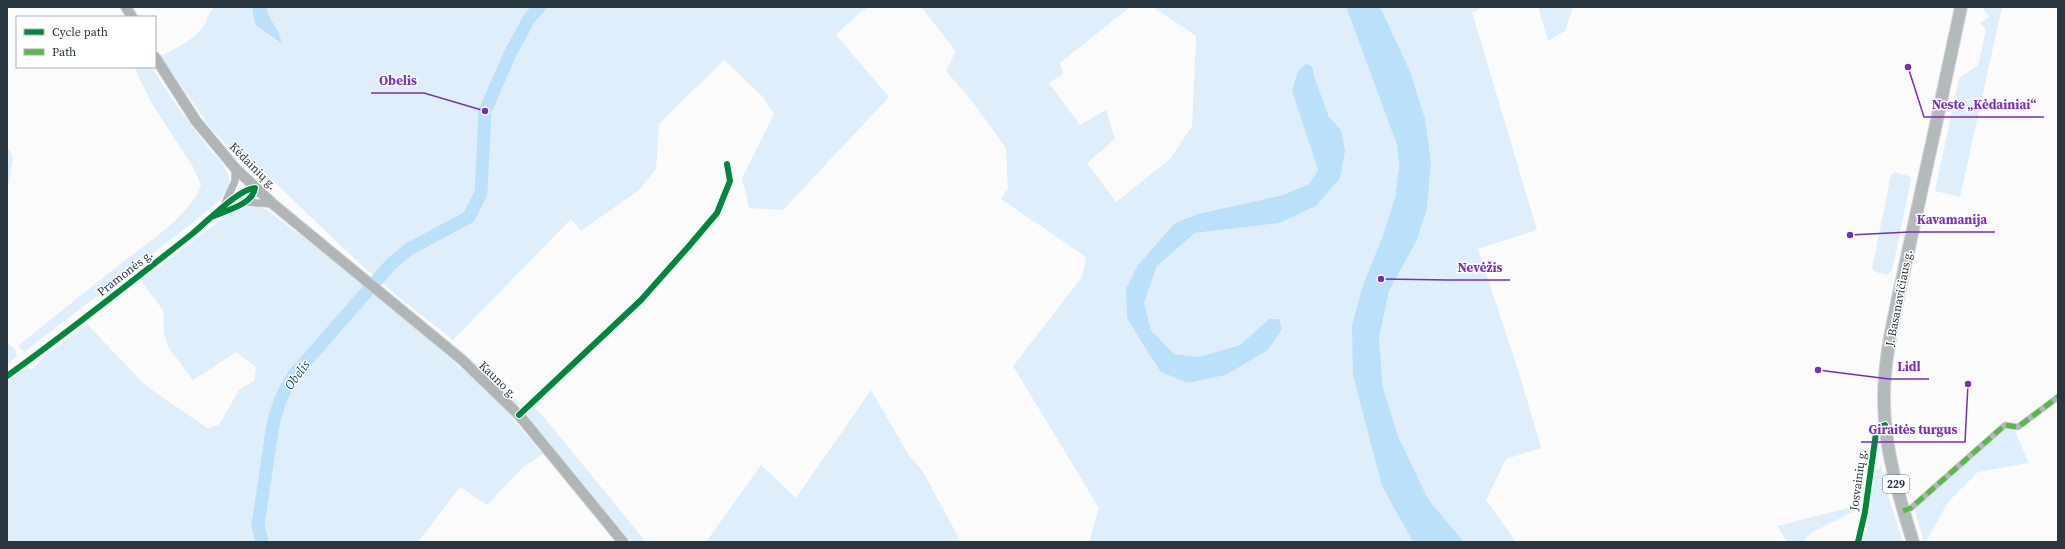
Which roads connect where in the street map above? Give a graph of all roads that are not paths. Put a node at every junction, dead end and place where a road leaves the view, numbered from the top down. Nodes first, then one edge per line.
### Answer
1 (126, 7) edge
2 (1961, 7) edge
3 (131, 16) edge
4 (156, 59) edge
5 (727, 164) dead end
6 (235, 168) junction
7 (255, 188) junction
8 (245, 202) junction
9 (273, 204) junction
10 (221, 210) junction
11 (214, 216) junction
12 (356, 271) joint
13 (7, 376) edge
14 (2058, 397) edge
15 (519, 415) junction
16 (1886, 425) junction
17 (1903, 511) junction
18 (623, 542) edge
19 (1858, 542) edge
20 (1913, 542) edge

1 - 3 main road
2 - 16 main road, J. Basanavičiaus g. / 229
4 - 6 main road, Kėdainių g.
5 - 15 street
6 - 7 main road, Kėdainių g.
6 - 10 street
7 - 8 street
7 - 9 main road, Kėdainių g.
7 - 10 street, Pramonės g.
8 - 9 street
8 - 11 street
9 - 12 main road, Kėdainių g.
10 - 11 street, Pramonės g.
11 - 13 street, Pramonės g.
12 - 15 main road, Kauno g.
14 - 17 street
15 - 18 main road, Kauno g.
16 - 17 main road, J. Basanavičiaus g. / 229
16 - 19 street, Josvainių g.
17 - 20 main road, J. Basanavičiaus g. / 229

